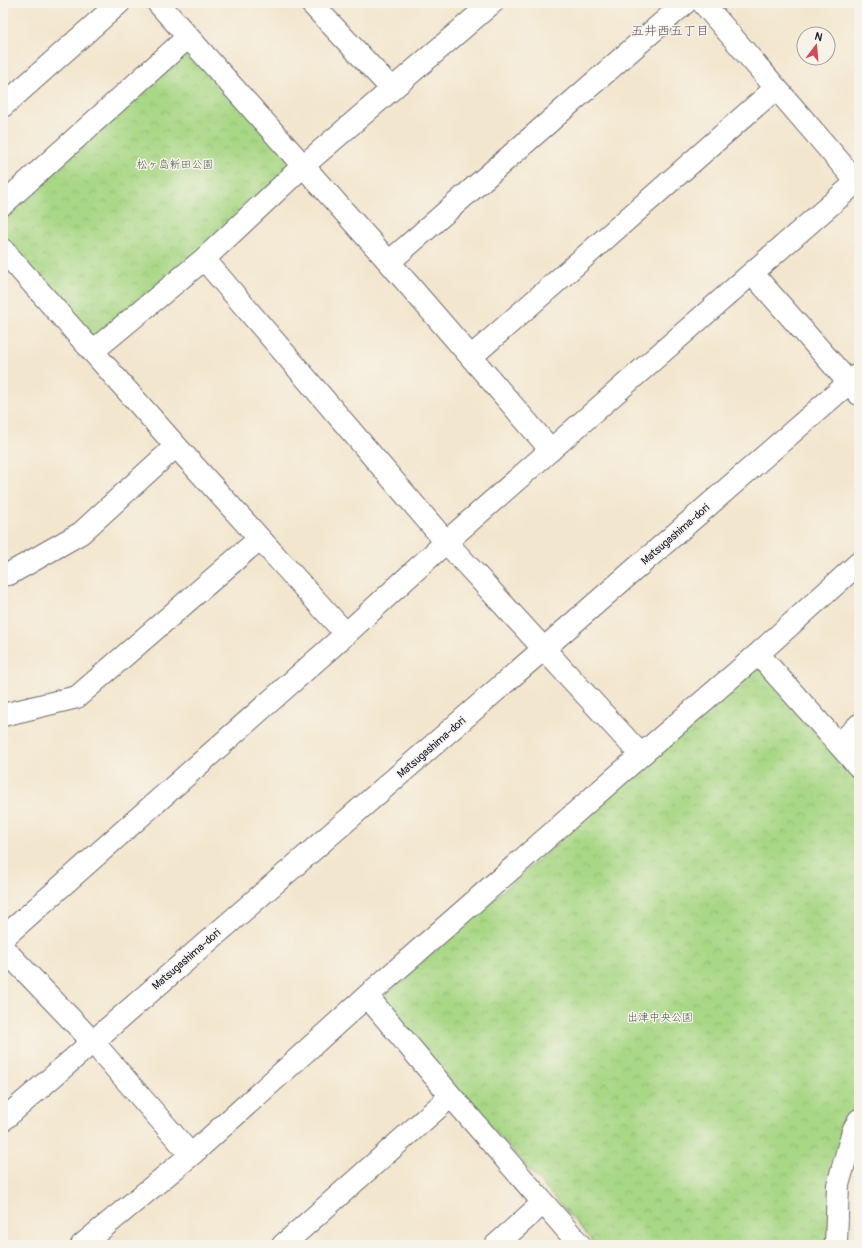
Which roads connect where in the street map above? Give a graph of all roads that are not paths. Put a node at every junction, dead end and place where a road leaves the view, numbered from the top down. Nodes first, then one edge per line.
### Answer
1 (119, 3) edge
2 (158, 3) edge
3 (311, 3) edge
4 (492, 3) edge
5 (685, 3) edge
6 (703, 3) edge
7 (188, 37) junction
8 (776, 88) junction
9 (392, 89) junction
10 (3, 106) edge
11 (303, 166) junction
12 (858, 181) edge
13 (3, 204) edge
14 (3, 250) edge
15 (204, 259) junction
16 (389, 262) junction
17 (752, 273) junction
18 (92, 351) junction
19 (471, 356) junction
20 (856, 383) edge
21 (176, 446) junction
22 (551, 450) junction
23 (259, 539) junction
24 (446, 542) junction
25 (859, 563) edge
26 (3, 575) edge
27 (346, 634) junction
28 (544, 648) junction
29 (758, 654) junction
30 (3, 715) edge
31 (859, 725) edge
32 (839, 744) junction
33 (641, 755) junction
34 (859, 767) edge
35 (3, 938) edge
36 (3, 948) edge
37 (367, 996) junction
38 (92, 1041) junction
39 (451, 1096) junction
40 (3, 1120) edge
41 (859, 1120) edge
42 (191, 1155) junction
43 (543, 1203) junction
44 (82, 1245) edge
45 (283, 1245) edge
46 (496, 1245) edge
47 (580, 1245) edge
48 (836, 1245) edge

1 - 10 street
2 - 7 street
3 - 9 street
4 - 9 street
5 - 16 street
6 - 8 street
7 - 11 street
7 - 13 street
8 - 12 street
8 - 19 street
9 - 11 street
11 - 15 street
11 - 16 street
12 - 17 street
14 - 18 street
15 - 18 street
15 - 24 street
16 - 19 street
17 - 20 street
17 - 22 street
18 - 21 street
19 - 22 street
20 - 28 street, Matsugashima-dori
21 - 23 street
21 - 26 street
22 - 24 street
23 - 27 street
23 - 30 street
24 - 27 street
24 - 28 street
25 - 29 street
27 - 35 street
28 - 33 street
28 - 38 street, Matsugashima-dori
29 - 32 street
29 - 33 street
31 - 32 street
32 - 34 street
33 - 37 street
36 - 38 street
37 - 39 street
37 - 42 street
38 - 40 street, Matsugashima-dori
38 - 42 street
39 - 43 street
39 - 45 street
41 - 48 street
42 - 44 street
43 - 46 street
43 - 47 street

